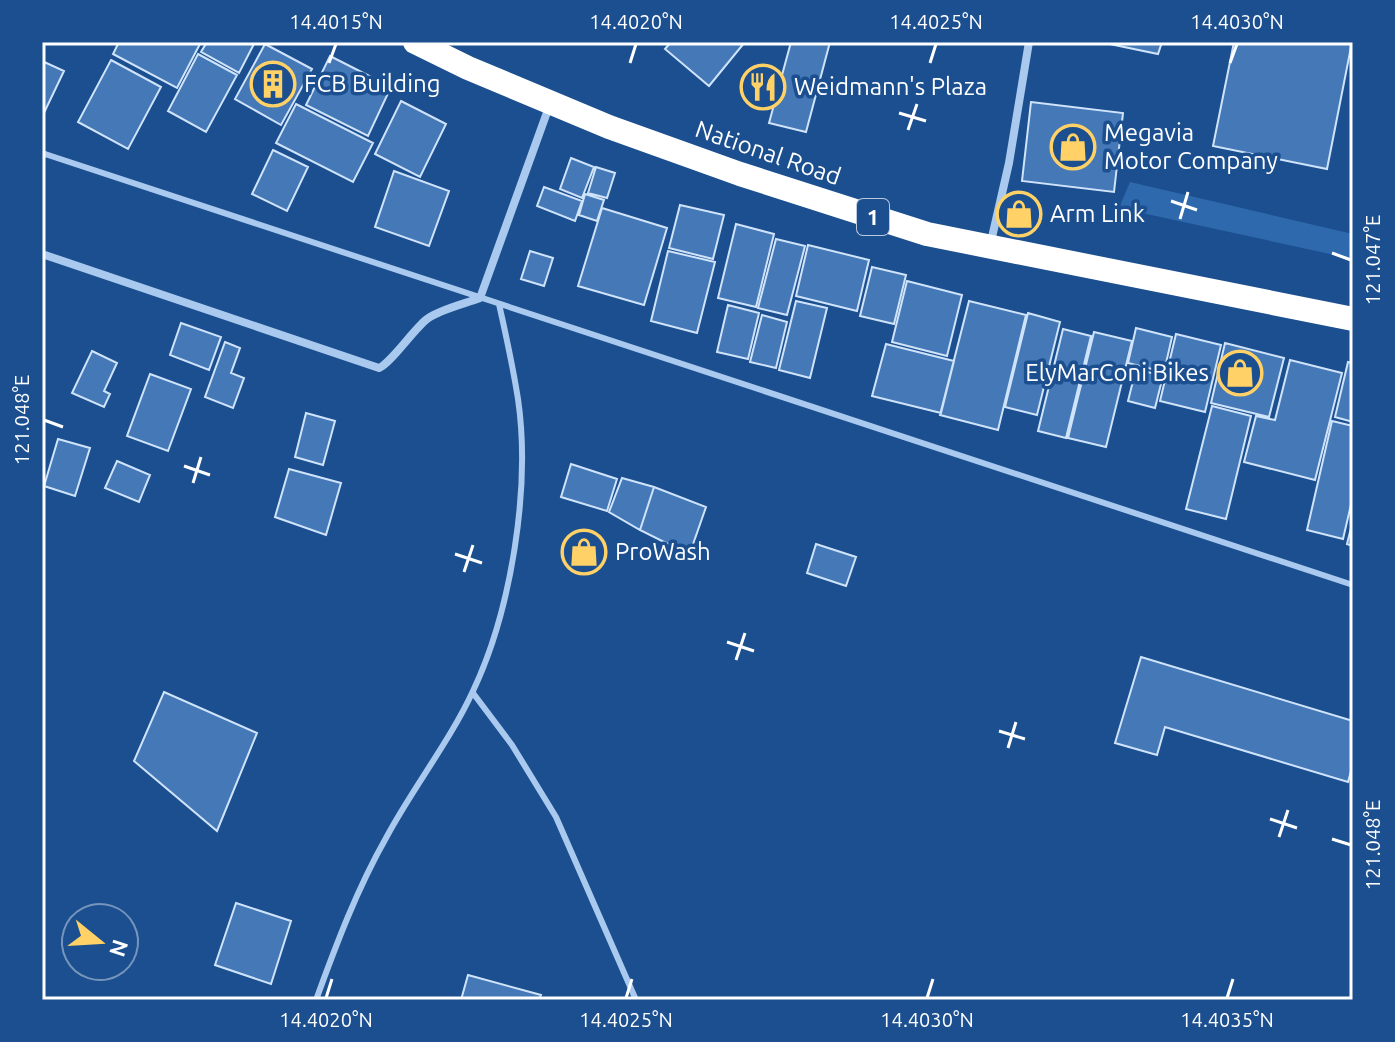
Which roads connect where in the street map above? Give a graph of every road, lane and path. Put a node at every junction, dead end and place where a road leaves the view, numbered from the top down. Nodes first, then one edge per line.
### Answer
1 (415, 42) edge
2 (1029, 42) edge
3 (551, 103) junction
4 (42, 154) edge
5 (989, 246) junction
6 (42, 254) edge
7 (480, 298) junction
8 (499, 304) junction
9 (1353, 319) edge
10 (1353, 585) edge
11 (473, 693) junction
12 (316, 1000) edge
13 (636, 1000) edge

1 - 3 highway, National Road / 1
2 - 5 street
3 - 5 highway, National Road / 1
3 - 7 street
4 - 7 lane
5 - 9 highway, National Road / 1
6 - 7 street
7 - 8 lane
8 - 10 lane
8 - 11 lane
11 - 12 lane
11 - 13 lane

